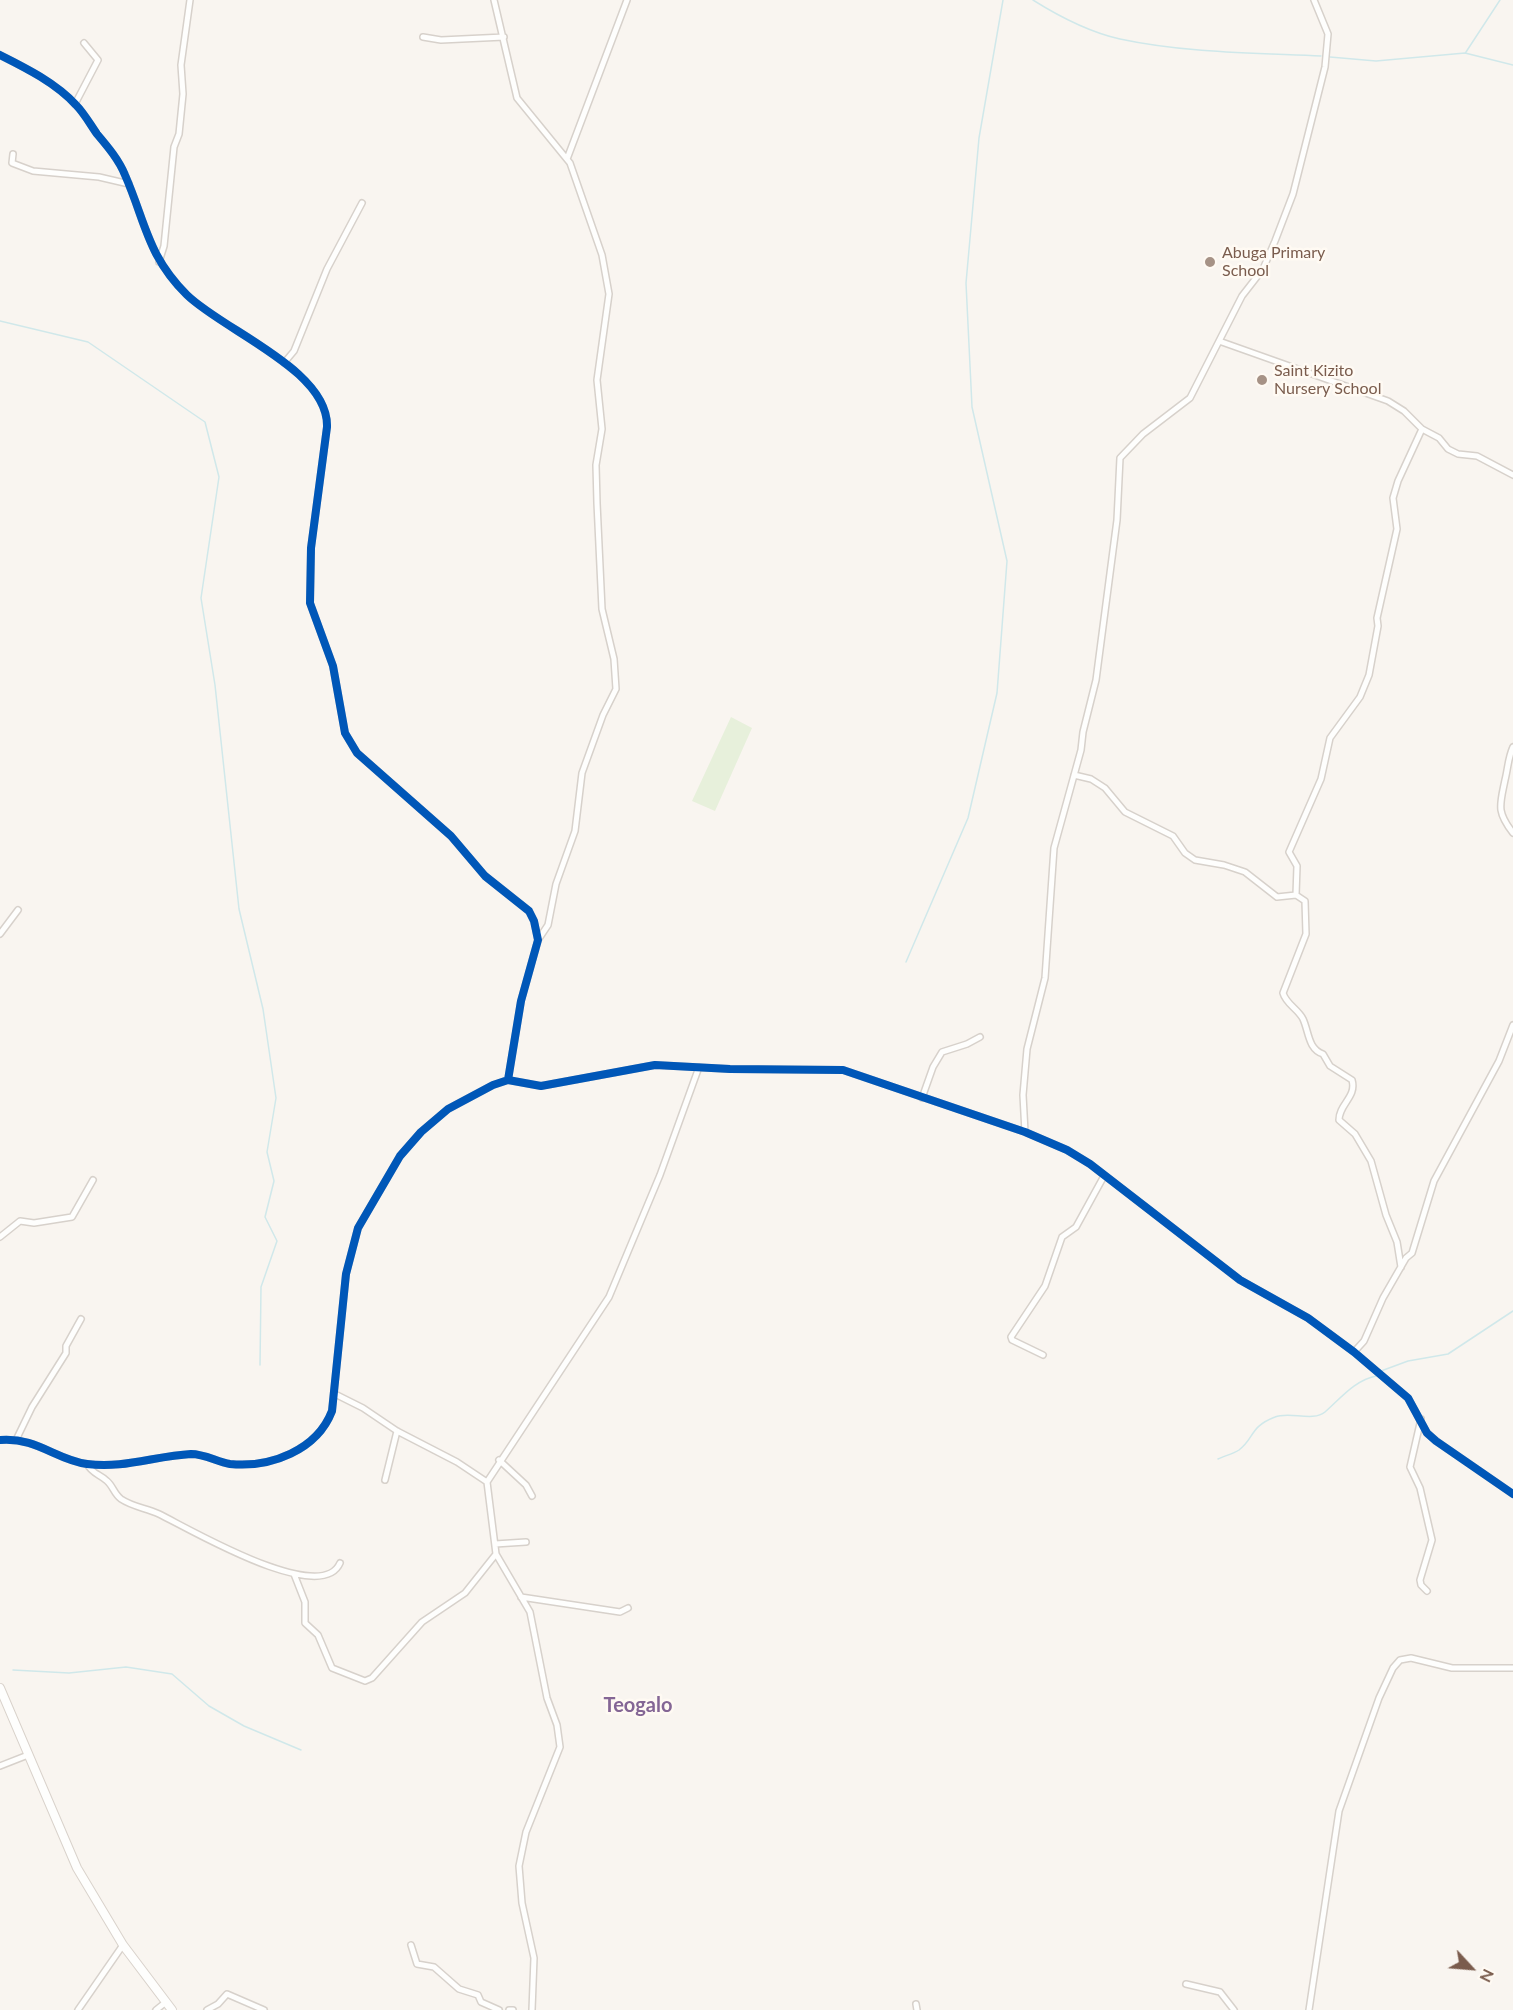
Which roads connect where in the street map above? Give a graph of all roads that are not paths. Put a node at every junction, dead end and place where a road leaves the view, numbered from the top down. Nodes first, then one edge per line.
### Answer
1 (190, 0) edge
2 (494, 0) edge
3 (627, 0) edge
4 (1314, 0) edge
5 (423, 37) dead end
6 (504, 37) junction
7 (84, 43) dead end
8 (0, 55) edge
9 (75, 104) junction
10 (13, 154) dead end
11 (567, 159) junction
12 (129, 184) junction
13 (362, 203) dead end
14 (159, 262) junction
15 (1219, 341) junction
16 (284, 363) junction
17 (1422, 429) junction
18 (1513, 475) edge
19 (1513, 747) edge
20 (1074, 775) junction
21 (1513, 833) edge
22 (1296, 894) junction
23 (18, 910) dead end
24 (0, 934) edge
25 (538, 940) junction
26 (1513, 1025) edge
27 (980, 1037) dead end
28 (699, 1067) junction
29 (508, 1080) junction
30 (922, 1098) junction
31 (1024, 1132) junction
32 (1104, 1176) junction
33 (93, 1180) dead end
34 (0, 1237) edge
35 (1401, 1267) junction
36 (81, 1318) dead end
37 (1354, 1352) junction
38 (1043, 1355) dead end
39 (335, 1394) junction
40 (1421, 1419) junction
41 (397, 1431) junction
42 (0, 1440) edge
43 (16, 1440) junction
44 (499, 1460) junction
45 (87, 1464) junction
46 (385, 1480) dead end
47 (488, 1482) junction
48 (1513, 1494) edge
49 (532, 1496) dead end
50 (526, 1542) dead end
51 (495, 1544) junction
52 (496, 1554) junction
53 (340, 1563) dead end
54 (294, 1574) junction
55 (1426, 1591) dead end
56 (521, 1597) junction
57 (628, 1608) dead end
58 (1513, 1668) edge
59 (0, 1688) edge
60 (28, 1755) junction
61 (0, 1766) edge
62 (411, 1945) dead end
63 (123, 1946) junction
64 (1186, 1984) dead end
65 (166, 2002) junction
66 (78, 2010) edge
67 (156, 2010) edge
68 (172, 2010) edge
69 (207, 2010) edge
70 (264, 2010) edge
71 (499, 2010) edge
72 (532, 2010) edge
73 (1234, 2010) edge
74 (1309, 2010) edge

1 - 14 street
2 - 6 street
3 - 11 street
4 - 15 street
5 - 6 street
6 - 11 street
7 - 9 street
8 - 9 street
9 - 12 street
10 - 12 street
11 - 25 street
12 - 14 street
13 - 16 street
14 - 16 street
15 - 17 street
15 - 20 street
16 - 25 street
17 - 18 street
17 - 22 street
19 - 21 street
20 - 22 street
20 - 31 street
22 - 35 street
23 - 24 street
25 - 29 street
26 - 35 street
27 - 30 street
28 - 29 street
28 - 30 street
28 - 44 street
29 - 39 street
30 - 31 street
31 - 32 street
32 - 37 street
32 - 38 street
33 - 34 street
35 - 37 street
36 - 43 street
37 - 40 street
39 - 41 street
39 - 45 street
40 - 48 street
40 - 55 street
41 - 46 street
41 - 47 street
42 - 43 street
43 - 45 street
44 - 47 street
44 - 49 street
45 - 54 street
47 - 51 street
50 - 51 street
51 - 52 street
52 - 54 street
52 - 56 street
53 - 54 street
56 - 57 street
56 - 72 street
58 - 74 street
59 - 60 main road
60 - 61 street
60 - 63 main road
62 - 71 street
63 - 65 main road
63 - 66 street
64 - 73 street
65 - 67 street
65 - 68 main road
69 - 70 street

